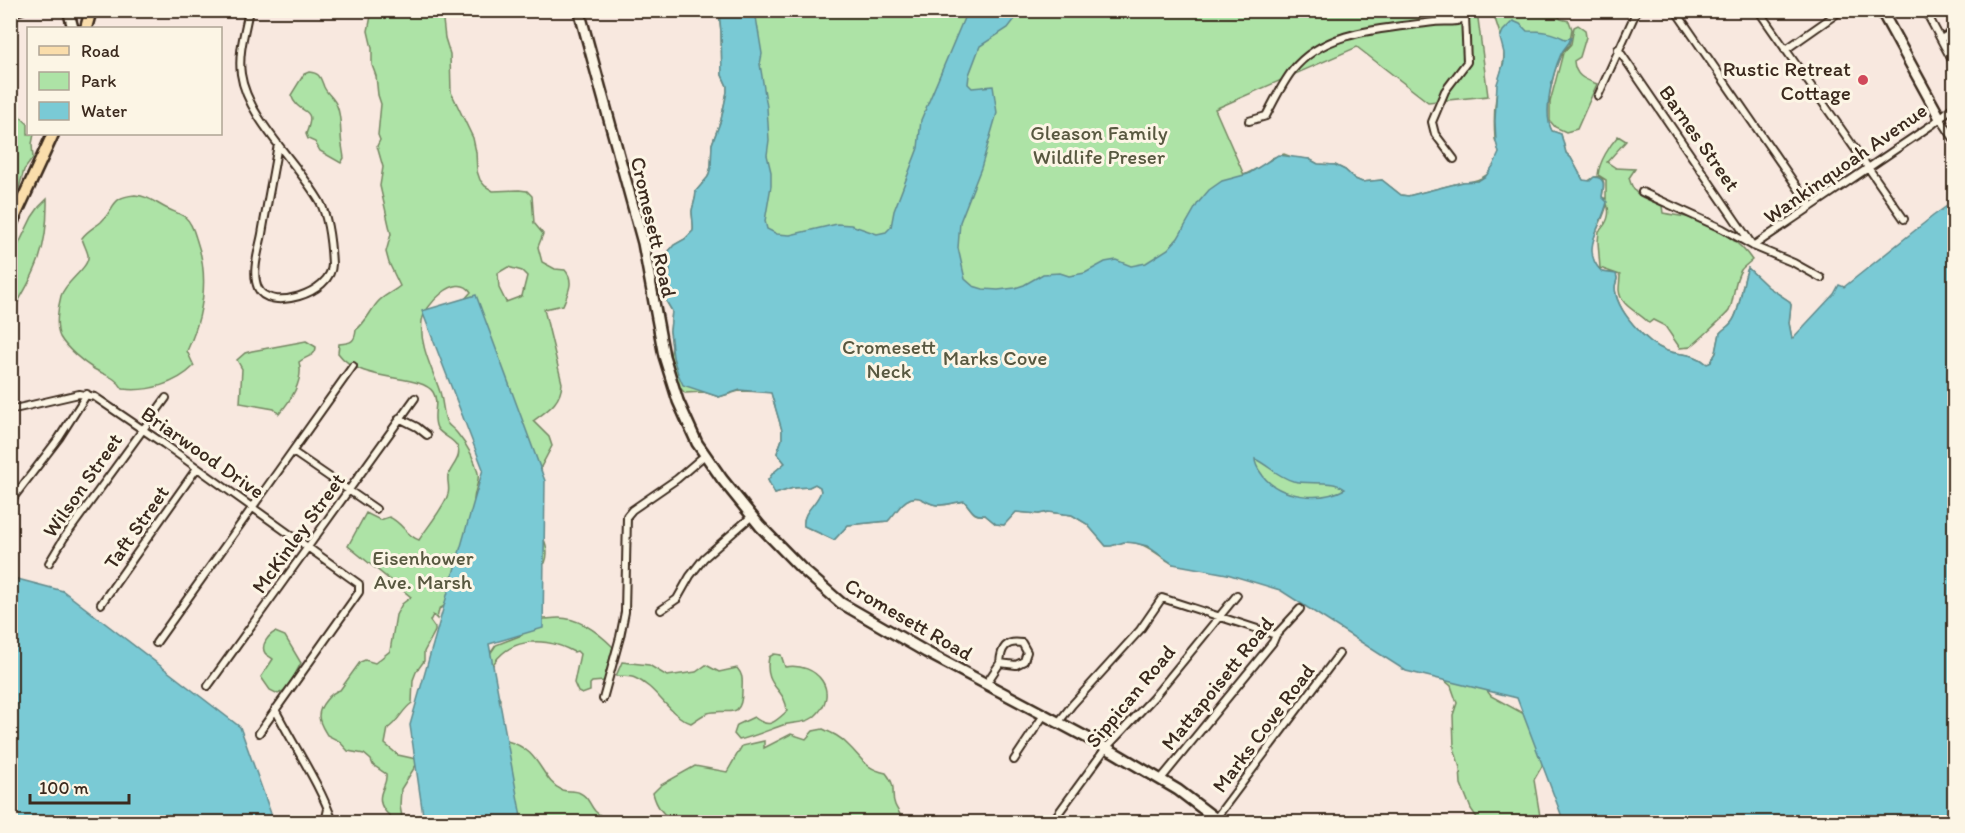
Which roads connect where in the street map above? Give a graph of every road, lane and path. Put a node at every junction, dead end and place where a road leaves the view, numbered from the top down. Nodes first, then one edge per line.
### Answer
1 (23, 10) edge
2 (68, 10) edge
3 (91, 10) edge
4 (249, 10) edge
5 (579, 10) edge
6 (1637, 10) edge
7 (1675, 10) edge
8 (1758, 10) edge
9 (1842, 10) edge
10 (1895, 10) edge
11 (1925, 10) edge
12 (1466, 13) edge
13 (10, 14) edge
14 (1883, 14) edge
15 (73, 27) edge
16 (86, 27) edge
17 (1954, 31) edge
18 (1941, 39) junction
19 (1618, 50) junction
20 (1785, 50) junction
21 (1954, 64) edge
22 (1598, 96) dead end
23 (1954, 106) edge
24 (1940, 118) junction
25 (1249, 121) dead end
26 (53, 135) edge
27 (1954, 139) edge
28 (278, 144) junction
29 (1454, 159) dead end
30 (1868, 168) junction
31 (1642, 192) dead end
32 (1811, 207) junction
33 (1904, 219) dead end
34 (10, 227) edge
35 (1753, 246) junction
36 (1821, 278) dead end
37 (353, 366) dead end
38 (87, 394) junction
39 (166, 398) dead end
40 (414, 398) dead end
41 (10, 410) edge
42 (399, 418) junction
43 (143, 429) junction
44 (427, 435) dead end
45 (293, 452) junction
46 (705, 454) junction
47 (197, 468) junction
48 (348, 490) junction
49 (10, 502) edge
50 (253, 507) junction
51 (376, 509) dead end
52 (752, 516) junction
53 (308, 547) junction
54 (49, 563) dead end
55 (1237, 595) dead end
56 (101, 604) dead end
57 (1300, 609) dead end
58 (661, 610) dead end
59 (1220, 617) junction
60 (1276, 635) junction
61 (156, 644) dead end
62 (1339, 654) dead end
63 (1000, 663) junction
64 (986, 684) junction
65 (208, 686) dead end
66 (603, 699) dead end
67 (275, 709) junction
68 (1044, 715) junction
69 (1058, 723) junction
70 (259, 733) dead end
71 (1106, 748) junction
72 (1014, 760) dead end
73 (1161, 779) junction
74 (328, 809) junction
75 (1216, 821) edge
76 (325, 822) edge
77 (333, 822) edge
78 (1052, 822) edge

1 - 13 street
2 - 15 street
3 - 16 main road
4 - 28 street
5 - 46 street, Cromesett Road
6 - 19 street
7 - 32 street
8 - 20 street
9 - 20 street
10 - 14 street
11 - 18 street
12 - 25 street
12 - 29 street
14 - 24 street
17 - 18 street
18 - 21 street
19 - 22 street
19 - 35 street, Barnes Street
20 - 30 street
23 - 24 street, Wankinquoah Avenue
24 - 27 street
24 - 30 street, Wankinquoah Avenue
26 - 34 main road
28 - 28 street
30 - 32 street, Wankinquoah Avenue
30 - 33 street
31 - 35 street
32 - 35 street, Wankinquoah Avenue
35 - 36 street
37 - 45 street
38 - 41 street
38 - 43 street, Briarwood Drive
38 - 49 street
39 - 43 street, Wilson Street
40 - 42 street, McKinley Street
42 - 44 street
42 - 48 street, McKinley Street
43 - 47 street, Briarwood Drive
43 - 54 street, Wilson Street
45 - 48 street
45 - 50 street
46 - 52 street, Cromesett Road
46 - 66 street
47 - 50 street, Briarwood Drive
47 - 56 street, Taft Street
48 - 51 street
48 - 53 street, McKinley Street
50 - 53 street, Briarwood Drive
50 - 61 street
52 - 58 street
52 - 64 street, Cromesett Road
53 - 65 street, McKinley Street
53 - 67 street, Briarwood Drive
55 - 59 street, Sippican Road
57 - 60 street, Mattapoisett Road
59 - 60 street
59 - 69 street
59 - 71 street, Sippican Road
60 - 73 street, Mattapoisett Road
62 - 75 street, Marks Cove Road
63 - 63 street
63 - 64 street
64 - 68 street, Cromesett Road
67 - 70 street
67 - 74 street
68 - 69 street, Cromesett Road
68 - 72 street
69 - 71 street, Cromesett Road
71 - 73 street, Cromesett Road
71 - 78 street, Sippican Road
73 - 75 street, Cromesett Road
74 - 76 street
74 - 77 street

